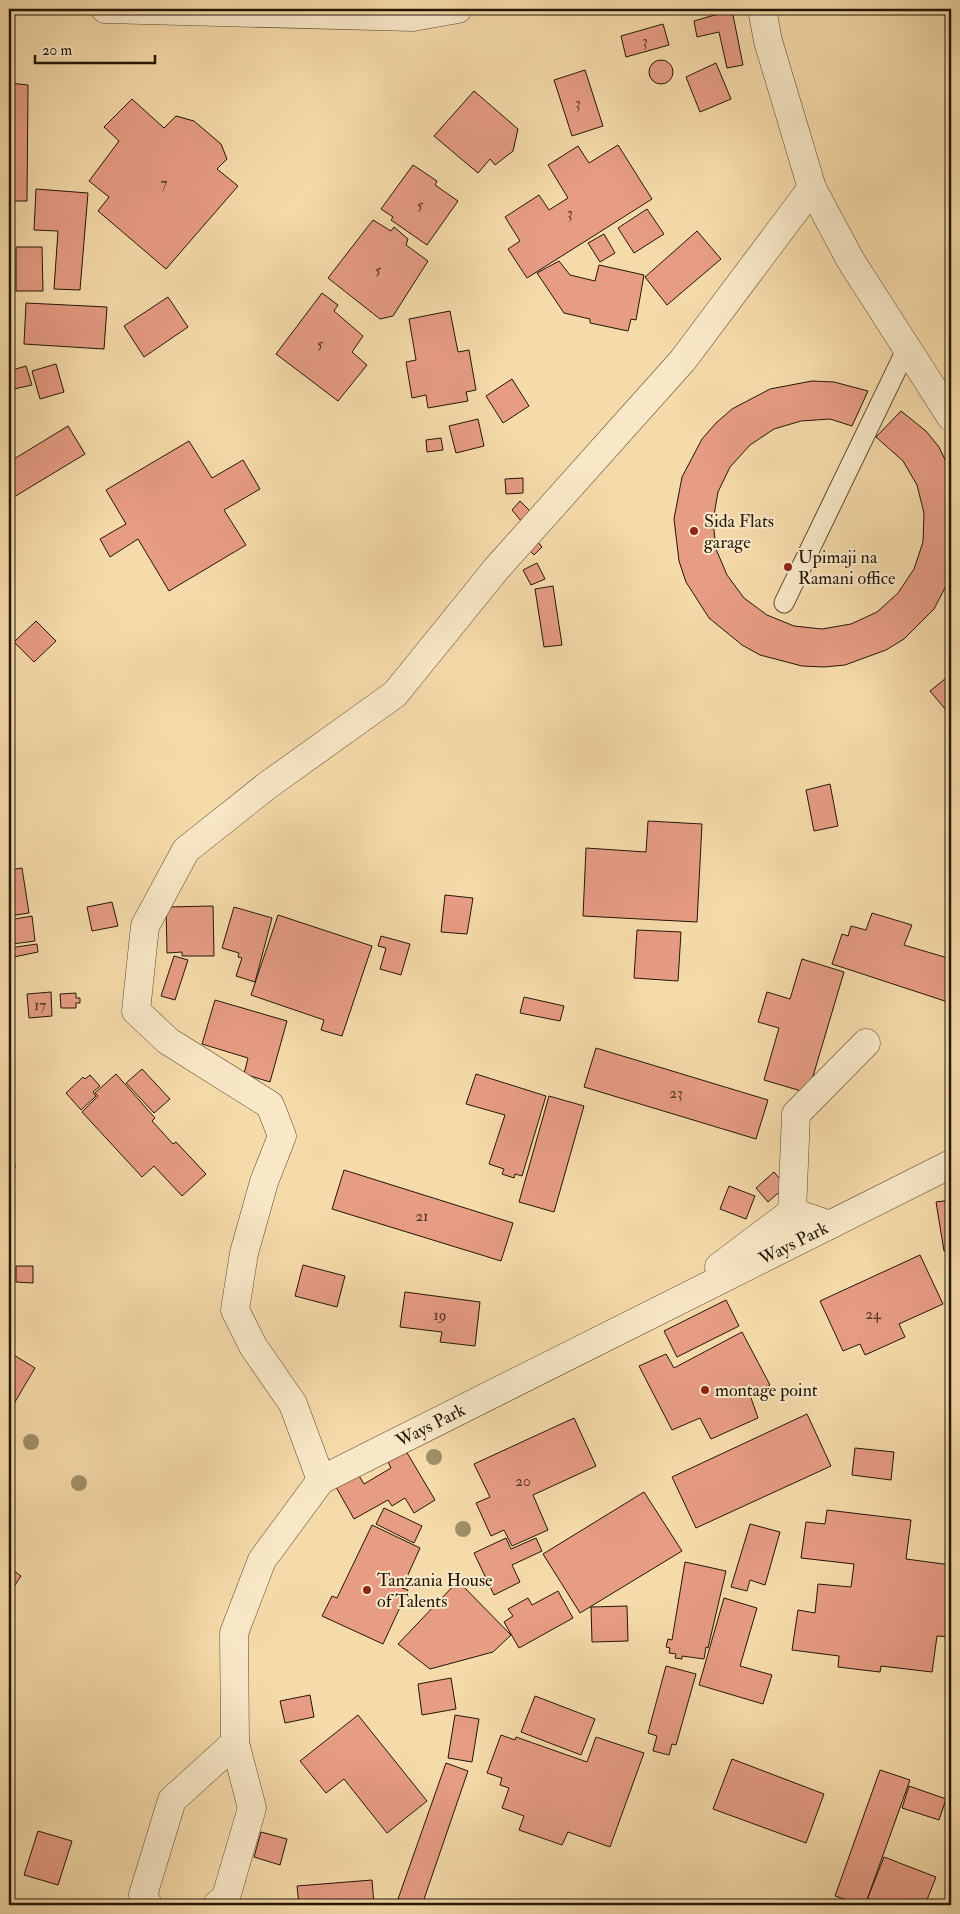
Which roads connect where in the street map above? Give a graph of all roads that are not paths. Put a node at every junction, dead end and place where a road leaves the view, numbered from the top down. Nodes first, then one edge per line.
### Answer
1 (105, 9) edge
2 (458, 9) edge
3 (762, 9) edge
4 (812, 188) junction
5 (907, 348) junction
6 (951, 417) edge
7 (784, 603) dead end
8 (866, 1043) dead end
9 (951, 1164) edge
10 (792, 1212) junction
11 (830, 1225) junction
12 (663, 1309) junction
13 (321, 1480) junction
14 (235, 1742) junction
15 (148, 1905) edge
16 (217, 1905) edge

1 - 2 street
3 - 4 street
4 - 5 street
4 - 13 street
5 - 6 street
5 - 7 lane
8 - 10 street
9 - 11 street, Ways Park
10 - 11 street
10 - 12 street
11 - 12 street, Ways Park
12 - 13 street, Ways Park
13 - 14 street, Ways Park
14 - 15 street
14 - 16 street, Ways Park

